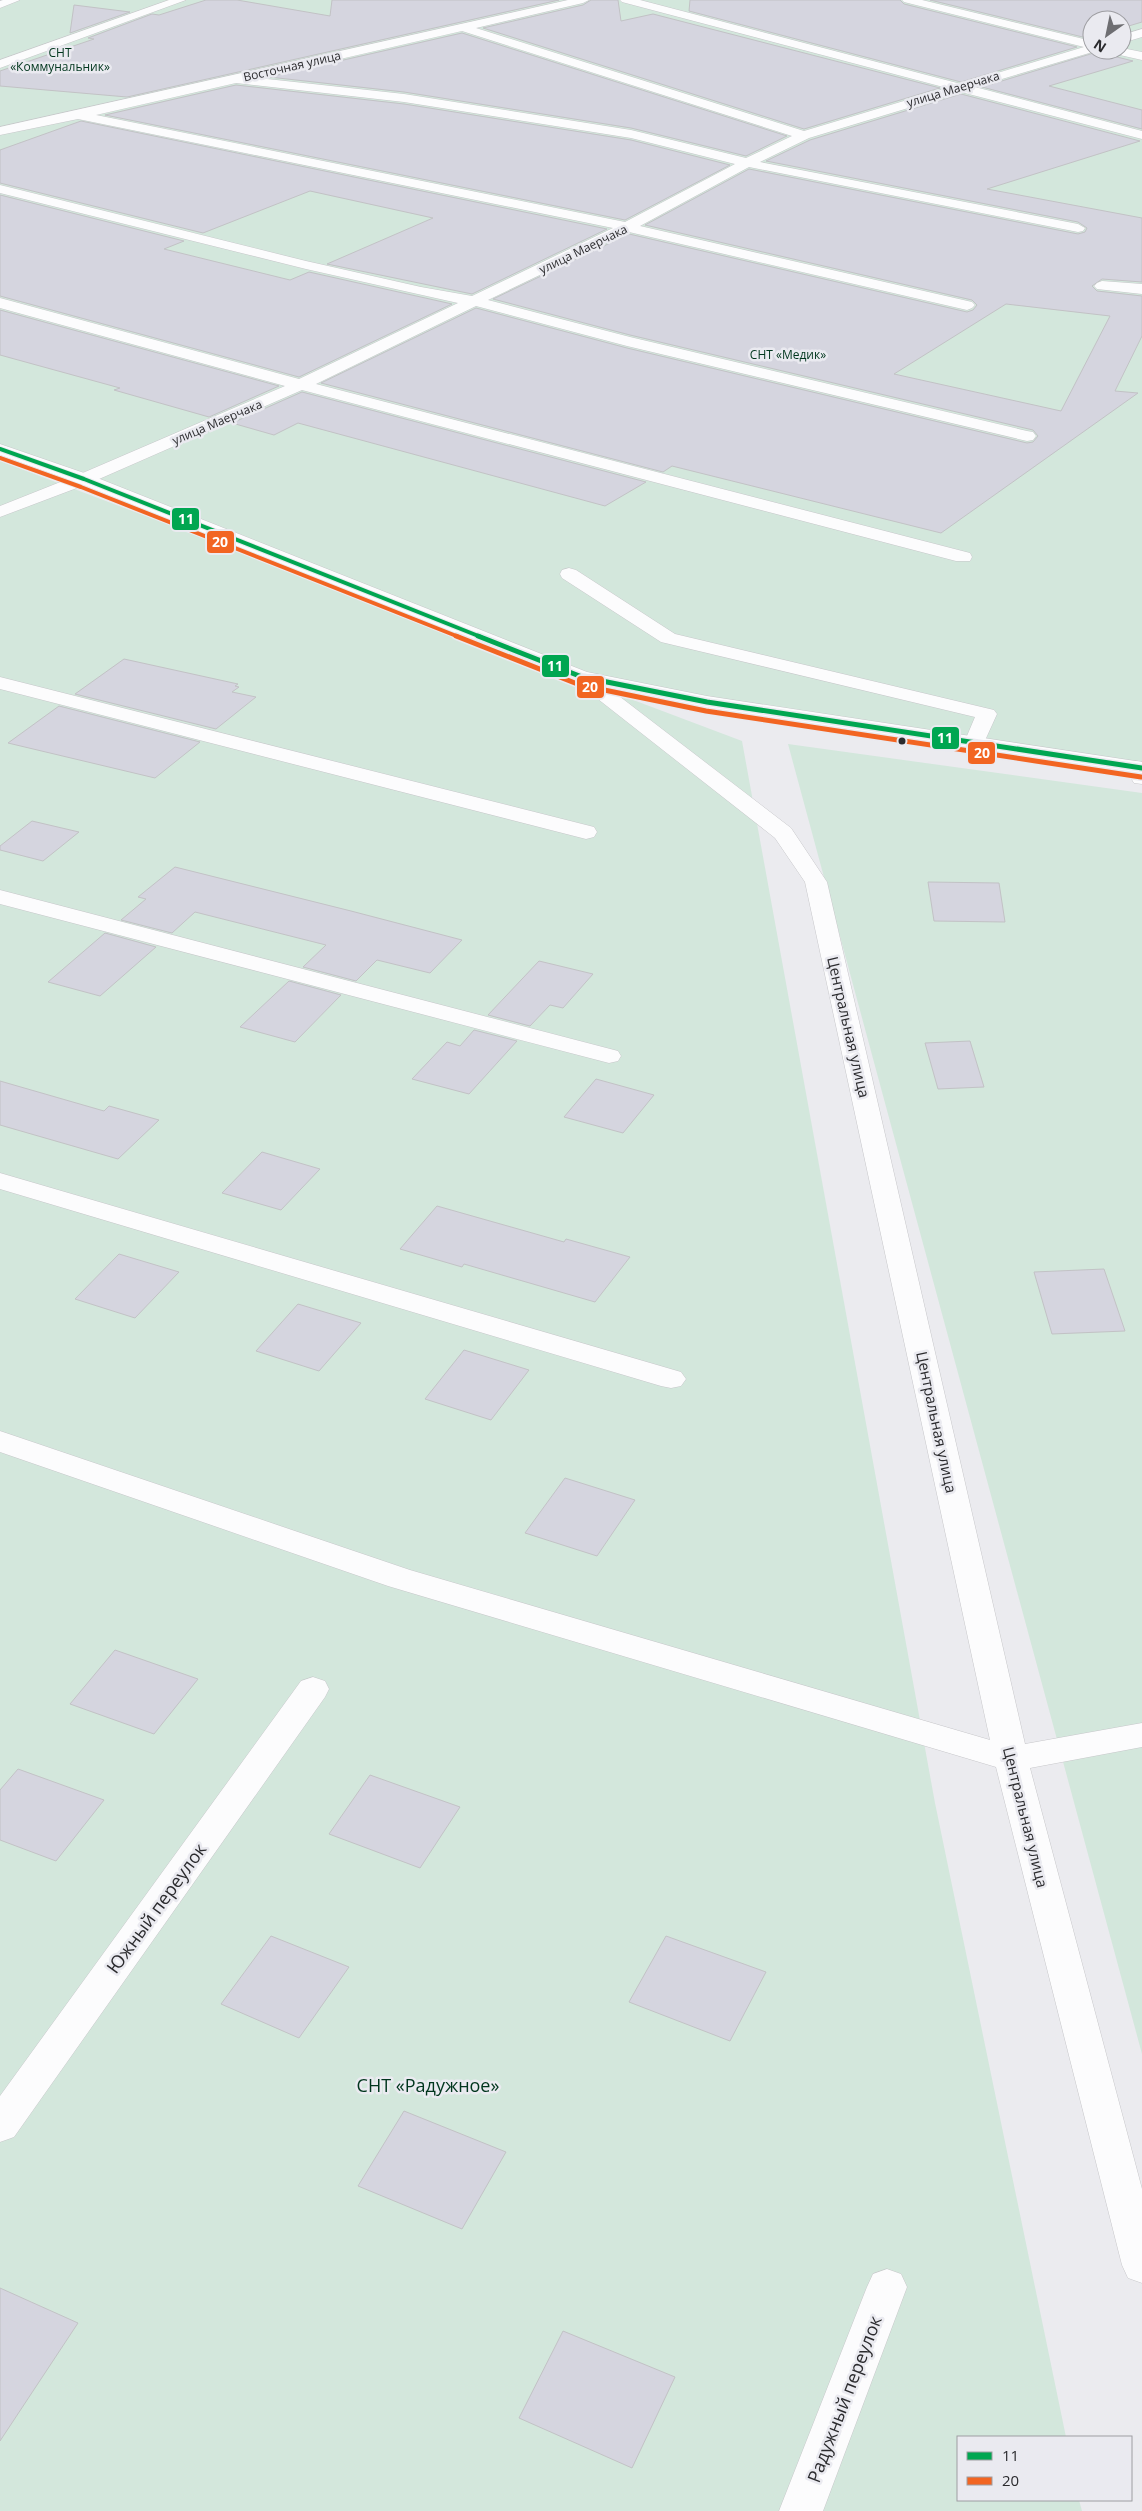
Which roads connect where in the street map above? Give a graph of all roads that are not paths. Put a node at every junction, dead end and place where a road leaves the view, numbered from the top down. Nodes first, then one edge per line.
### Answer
1 (14, 0) edge
2 (180, 0) edge
3 (583, 0) edge
4 (626, 0) edge
5 (908, 0) edge
6 (0, 6) edge
7 (461, 27) junction
8 (1082, 44) edge
9 (1082, 49) edge
10 (0, 64) edge
11 (236, 79) junction
12 (959, 88) junction
13 (78, 115) junction
14 (0, 130) edge
15 (804, 135) junction
16 (1142, 136) edge
17 (750, 162) junction
18 (0, 189) edge
19 (627, 227) junction
20 (1078, 228) dead end
21 (1102, 286) dead end
22 (1142, 289) edge
23 (473, 301) junction
24 (0, 303) edge
25 (967, 305) dead end
26 (301, 385) junction
27 (1027, 436) dead end
28 (0, 449) edge
29 (84, 479) junction
30 (0, 512) edge
31 (963, 557) dead end
32 (569, 574) dead end
33 (582, 677) junction
34 (0, 683) edge
35 (975, 742) junction
36 (1140, 771) edge
37 (586, 832) dead end
38 (0, 897) edge
39 (609, 1056) dead end
40 (0, 1181) edge
41 (671, 1379) dead end
42 (0, 1441) edge
43 (313, 1689) dead end
44 (1142, 1736) edge
45 (1010, 1759) junction
46 (0, 2126) edge
47 (1142, 2266) edge
48 (887, 2287) dead end
49 (801, 2511) edge

1 - 6 street
2 - 10 street
3 - 7 street, Восточная улица
4 - 12 street
5 - 8 street
7 - 11 street, Восточная улица
7 - 15 street
9 - 12 street, улица Маерчака
11 - 13 street, Восточная улица
11 - 17 street
12 - 15 street, улица Маерчака
12 - 16 street
13 - 14 street, Восточная улица
13 - 19 street
15 - 17 street, улица Маерчака
17 - 19 street, улица Маерчака
17 - 20 street
18 - 23 street
19 - 23 street, улица Маерчака
19 - 25 street
21 - 22 street
23 - 26 street, улица Маерчака
23 - 27 street
24 - 26 street
26 - 29 street, улица Маерчака
26 - 31 street
28 - 29 street
29 - 30 street, улица Маерчака
29 - 33 street
32 - 35 street
33 - 35 street
33 - 45 street, Центральная улица
34 - 37 street
35 - 36 street
38 - 39 street
40 - 41 street
42 - 45 street
43 - 46 street, Южный переулок
44 - 45 street
45 - 47 street, Центральная улица
48 - 49 street, Радужный переулок

